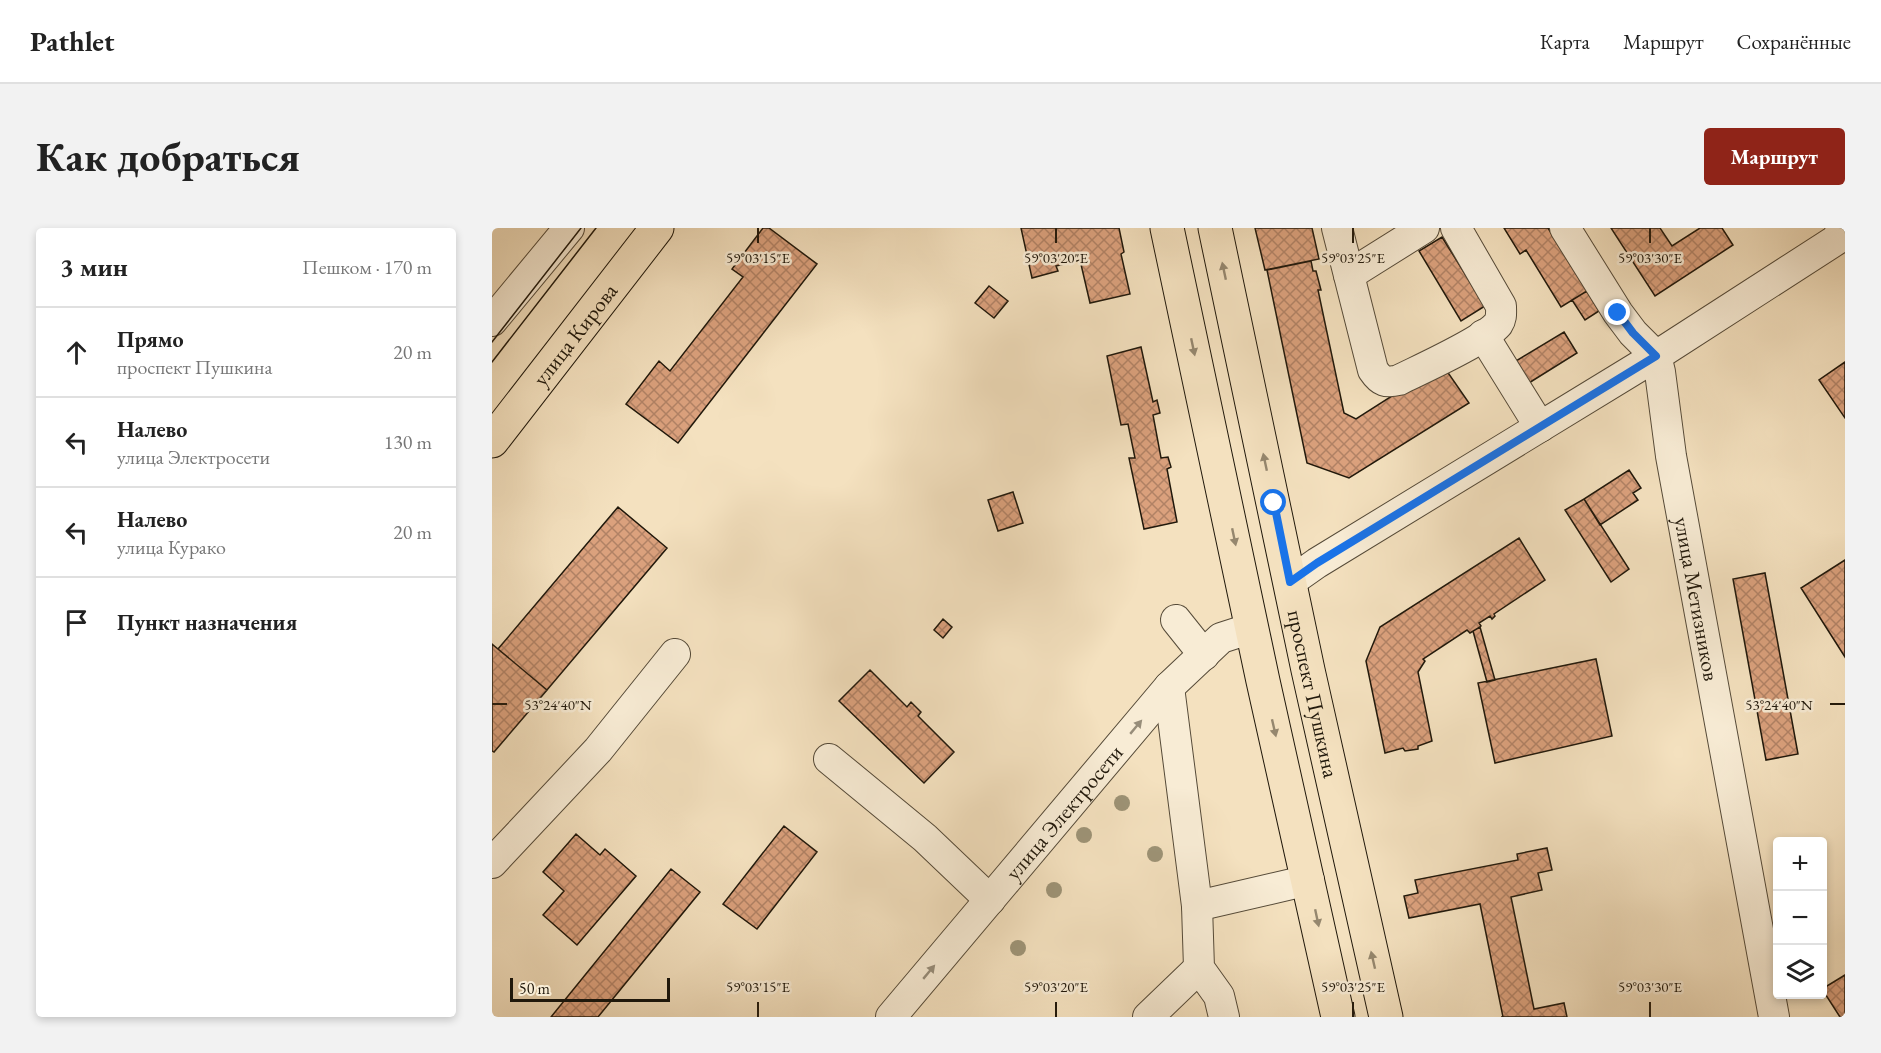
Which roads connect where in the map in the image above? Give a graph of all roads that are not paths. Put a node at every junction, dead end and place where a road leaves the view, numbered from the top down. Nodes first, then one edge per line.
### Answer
1 (569, 228) edge
2 (657, 228) edge
3 (1167, 228) edge
4 (1215, 228) edge
5 (1337, 228) edge
6 (1424, 228) edge
7 (1456, 228) edge
8 (1565, 228) edge
9 (1843, 228) edge
10 (1349, 275) junction
11 (492, 321) edge
12 (1483, 335) junction
13 (1656, 356) junction
14 (1540, 427) junction
15 (492, 441) edge
16 (1290, 582) junction
17 (1176, 620) dead end
18 (1252, 627) junction
19 (675, 654) dead end
20 (1203, 655) junction
21 (1169, 687) junction
22 (829, 759) dead end
23 (492, 863) edge
24 (1309, 880) junction
25 (990, 900) junction
26 (1197, 906) junction
27 (1199, 968) junction
28 (891, 1017) edge
29 (1148, 1017) edge
30 (1224, 1017) edge
31 (1338, 1017) edge
32 (1386, 1017) edge
33 (1774, 1017) edge

1 - 11 street
2 - 15 main road, улица Кирова
3 -> 18 main road, проспект Пушкина
16 -> 4 main road, проспект Пушкина
5 - 10 street
6 - 10 street
7 - 12 street
8 - 13 street
9 - 13 street
10 - 12 street
12 - 14 street
13 - 14 street
13 - 33 street, улица Метизников
14 - 16 street
32 -> 16 main road, проспект Пушкина
17 - 20 street
18 - 20 street, улица Электросети
18 -> 24 main road, проспект Пушкина
19 - 23 street
20 - 21 street, улица Электросети
25 -> 21 street, улица Электросети
21 - 26 street
22 - 25 street
24 - 26 street
24 -> 31 main road, проспект Пушкина
28 -> 25 street, улица Электросети
26 - 27 street
27 - 29 street
27 - 30 street

